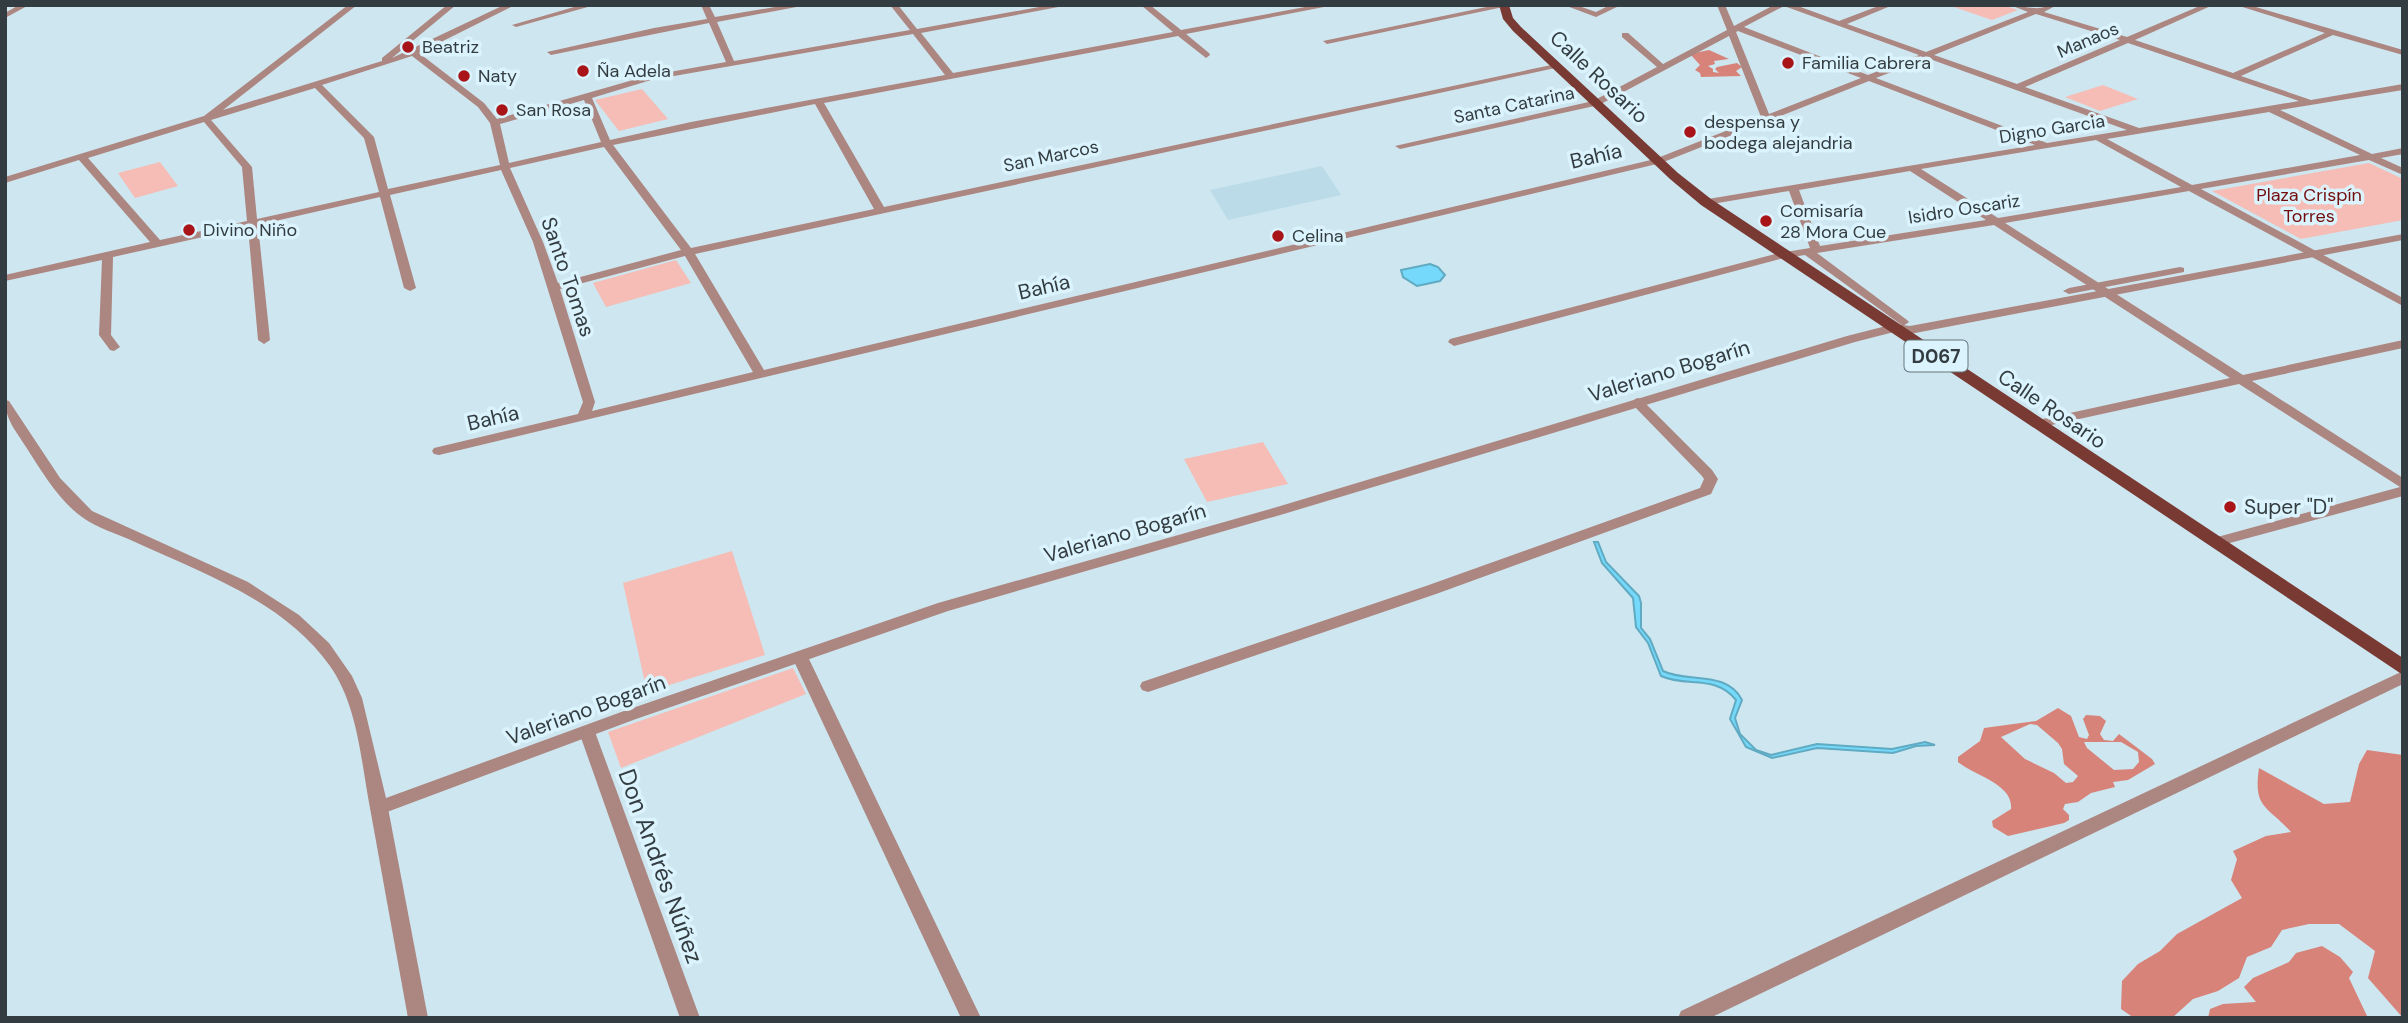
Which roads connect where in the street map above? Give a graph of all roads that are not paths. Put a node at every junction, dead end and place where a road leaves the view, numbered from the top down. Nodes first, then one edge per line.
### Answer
1 (24, 5) edge
2 (353, 5) edge
3 (452, 5) edge
4 (511, 5) edge
5 (591, 5) edge
6 (705, 5) edge
7 (803, 5) edge
8 (894, 5) edge
9 (1065, 5) edge
10 (1145, 5) edge
11 (1329, 5) edge
12 (1568, 5) edge
13 (1617, 5) edge
14 (1721, 5) edge
15 (1780, 5) edge
16 (1787, 5) edge
17 (1889, 5) edge
18 (2014, 5) edge
19 (2053, 5) edge
20 (2209, 5) edge
21 (2240, 5) edge
22 (1504, 6) edge
23 (2037, 12) junction
24 (5, 16) edge
25 (712, 20) junction
26 (516, 24) dead end
27 (1839, 24) junction
28 (1735, 30) junction
29 (915, 32) junction
30 (2333, 32) junction
31 (1179, 33) junction
32 (1625, 35) dead end
33 (2128, 40) junction
34 (1327, 41) dead end
35 (551, 52) dead end
36 (413, 53) junction
37 (2403, 53) edge
38 (1206, 55) dead end
39 (1926, 55) junction
40 (731, 64) junction
41 (378, 65) junction
42 (1556, 66) junction
43 (1663, 68) junction
44 (951, 76) junction
45 (2233, 76) junction
46 (1869, 78) junction
47 (317, 85) junction
48 (2018, 87) junction
49 (2403, 88) edge
50 (587, 96) junction
51 (818, 101) junction
52 (1596, 103) junction
53 (2310, 103) junction
54 (2270, 109) junction
55 (206, 119) junction
56 (1766, 119) junction
57 (495, 123) junction
58 (2139, 131) junction
59 (2099, 138) junction
60 (607, 144) junction
61 (1400, 146) dead end
62 (2047, 146) junction
63 (2403, 151) edge
64 (82, 156) junction
65 (2371, 157) junction
66 (1658, 161) junction
67 (505, 167) junction
68 (1912, 168) junction
69 (2403, 172) edge
70 (5, 180) edge
71 (1793, 188) junction
72 (2192, 188) junction
73 (384, 195) junction
74 (1706, 202) junction
75 (880, 211) junction
76 (1995, 222) junction
77 (253, 225) junction
78 (2403, 228) edge
79 (2403, 237) edge
80 (158, 245) junction
81 (2302, 247) junction
82 (1812, 251) junction
83 (688, 252) junction
84 (2315, 254) junction
85 (108, 256) junction
86 (1783, 256) junction
87 (5, 278) edge
88 (2095, 286) junction
89 (554, 287) junction
90 (410, 288) dead end
91 (2107, 294) junction
92 (1866, 295) junction
93 (1849, 299) junction
94 (2403, 303) edge
95 (1898, 325) junction
96 (264, 340) dead end
97 (1454, 342) dead end
98 (2403, 344) edge
99 (114, 347) dead end
100 (761, 374) junction
101 (2241, 380) junction
102 (589, 402) junction
103 (1637, 402) junction
104 (5, 404) edge
105 (618, 408) junction
106 (583, 417) junction
107 (2038, 424) junction
108 (439, 451) dead end
109 (2403, 484) edge
110 (2403, 491) edge
111 (2215, 542) junction
112 (800, 657) junction
113 (2403, 668) edge
114 (2403, 677) edge
115 (1148, 686) dead end
116 (587, 732) junction
117 (379, 808) junction
118 (418, 1018) edge
119 (690, 1018) edge
120 (971, 1018) edge
121 (1688, 1018) edge

1 - 24 street
2 - 55 street
3 - 41 street
4 - 36 street
5 - 26 street
6 - 25 street
7 - 25 street
8 - 29 street
9 - 29 street
10 - 31 street
11 - 31 street
12 - 13 street
14 - 28 street
15 - 28 street, Santa Catarina
16 - 27 street
17 - 27 street
18 - 23 street
19 - 23 street, Bahía
20 - 33 street, Manaos
21 - 30 street
22 - 34 street
22 - 42 main road, Calle Rosario / D067
23 - 33 street
23 - 39 street, Bahía
25 - 35 street
25 - 40 street
27 - 39 street
28 - 43 street, Santa Catarina
28 - 46 street
28 - 56 street
29 - 40 street
29 - 44 street
30 - 37 street
30 - 45 street
31 - 38 street
31 - 44 street
32 - 43 street
33 - 45 street
33 - 48 street, Manaos
36 - 41 street
36 - 57 street
39 - 46 street, Bahía
39 - 48 street
40 - 50 street
41 - 47 street
42 - 52 main road, Calle Rosario / D067
42 - 75 street, San Marcos
43 - 52 street, Santa Catarina
44 - 51 street
45 - 53 street
46 - 56 street, Bahía
46 - 62 street
47 - 55 street
47 - 73 street
48 - 58 street
49 - 53 street, Digno Garcia
50 - 57 street
50 - 60 street
51 - 60 street
51 - 75 street
52 - 61 street, Santa Catarina
52 - 66 main road, Calle Rosario / D067
53 - 54 street, Digno Garcia
54 - 58 street, Digno Garcia
54 - 65 street
55 - 64 street
55 - 77 street
56 - 66 street, Bahía
57 - 67 street, Santo Tomas
58 - 59 street, Digno Garcia
59 - 62 street, Digno Garcia
59 - 72 street
60 - 67 street
60 - 83 street
62 - 68 street, Digno Garcia
63 - 65 street, Isidro Oscariz
64 - 70 street
64 - 80 street
65 - 69 street
65 - 72 street, Isidro Oscariz
66 - 74 main road, Calle Rosario / D067
66 - 100 street, Bahía
67 - 73 street
67 - 89 street, Santo Tomas
68 - 71 street, Digno Garcia
68 - 76 street
71 - 74 street, Digno Garcia
71 - 82 street
72 - 76 street, Isidro Oscariz
72 - 81 street
73 - 77 street
73 - 90 street
74 - 86 main road, Calle Rosario / D067
75 - 83 street, San Marcos
76 - 82 street, Isidro Oscariz
76 - 88 street
77 - 80 street
77 - 96 street
78 - 81 street
79 - 84 street
80 - 85 street
81 - 84 street
81 - 88 street
82 - 86 street, Isidro Oscariz
82 - 92 street
83 - 89 street, San Marcos
83 - 100 street
84 - 91 street
84 - 94 street
85 - 87 street
85 - 99 street
86 - 93 main road, Calle Rosario / D067
86 - 97 street, Isidro Oscariz
88 - 91 street
88 - 95 street
89 - 102 street, Santo Tomas
91 - 95 street
91 - 101 street
92 - 93 street
92 - 95 street
93 - 95 main road, Calle Rosario / D067
95 - 103 street, Valeriano Bogarín
95 - 107 main road, Calle Rosario / D067
98 - 101 street
100 - 105 street, Bahía
101 - 107 street
101 - 109 street
102 - 105 street
102 - 106 street
103 - 112 street, Valeriano Bogarín
103 - 115 street
104 - 117 street
105 - 106 street, Bahía
106 - 108 street, Bahía
107 - 111 main road, Calle Rosario / D067
110 - 111 street
111 - 113 main road, Calle Rosario / D067
112 - 116 street, Valeriano Bogarín
112 - 120 street
114 - 121 street
116 - 117 street, Valeriano Bogarín
116 - 119 street, Don Andrés Núñez
117 - 118 street

